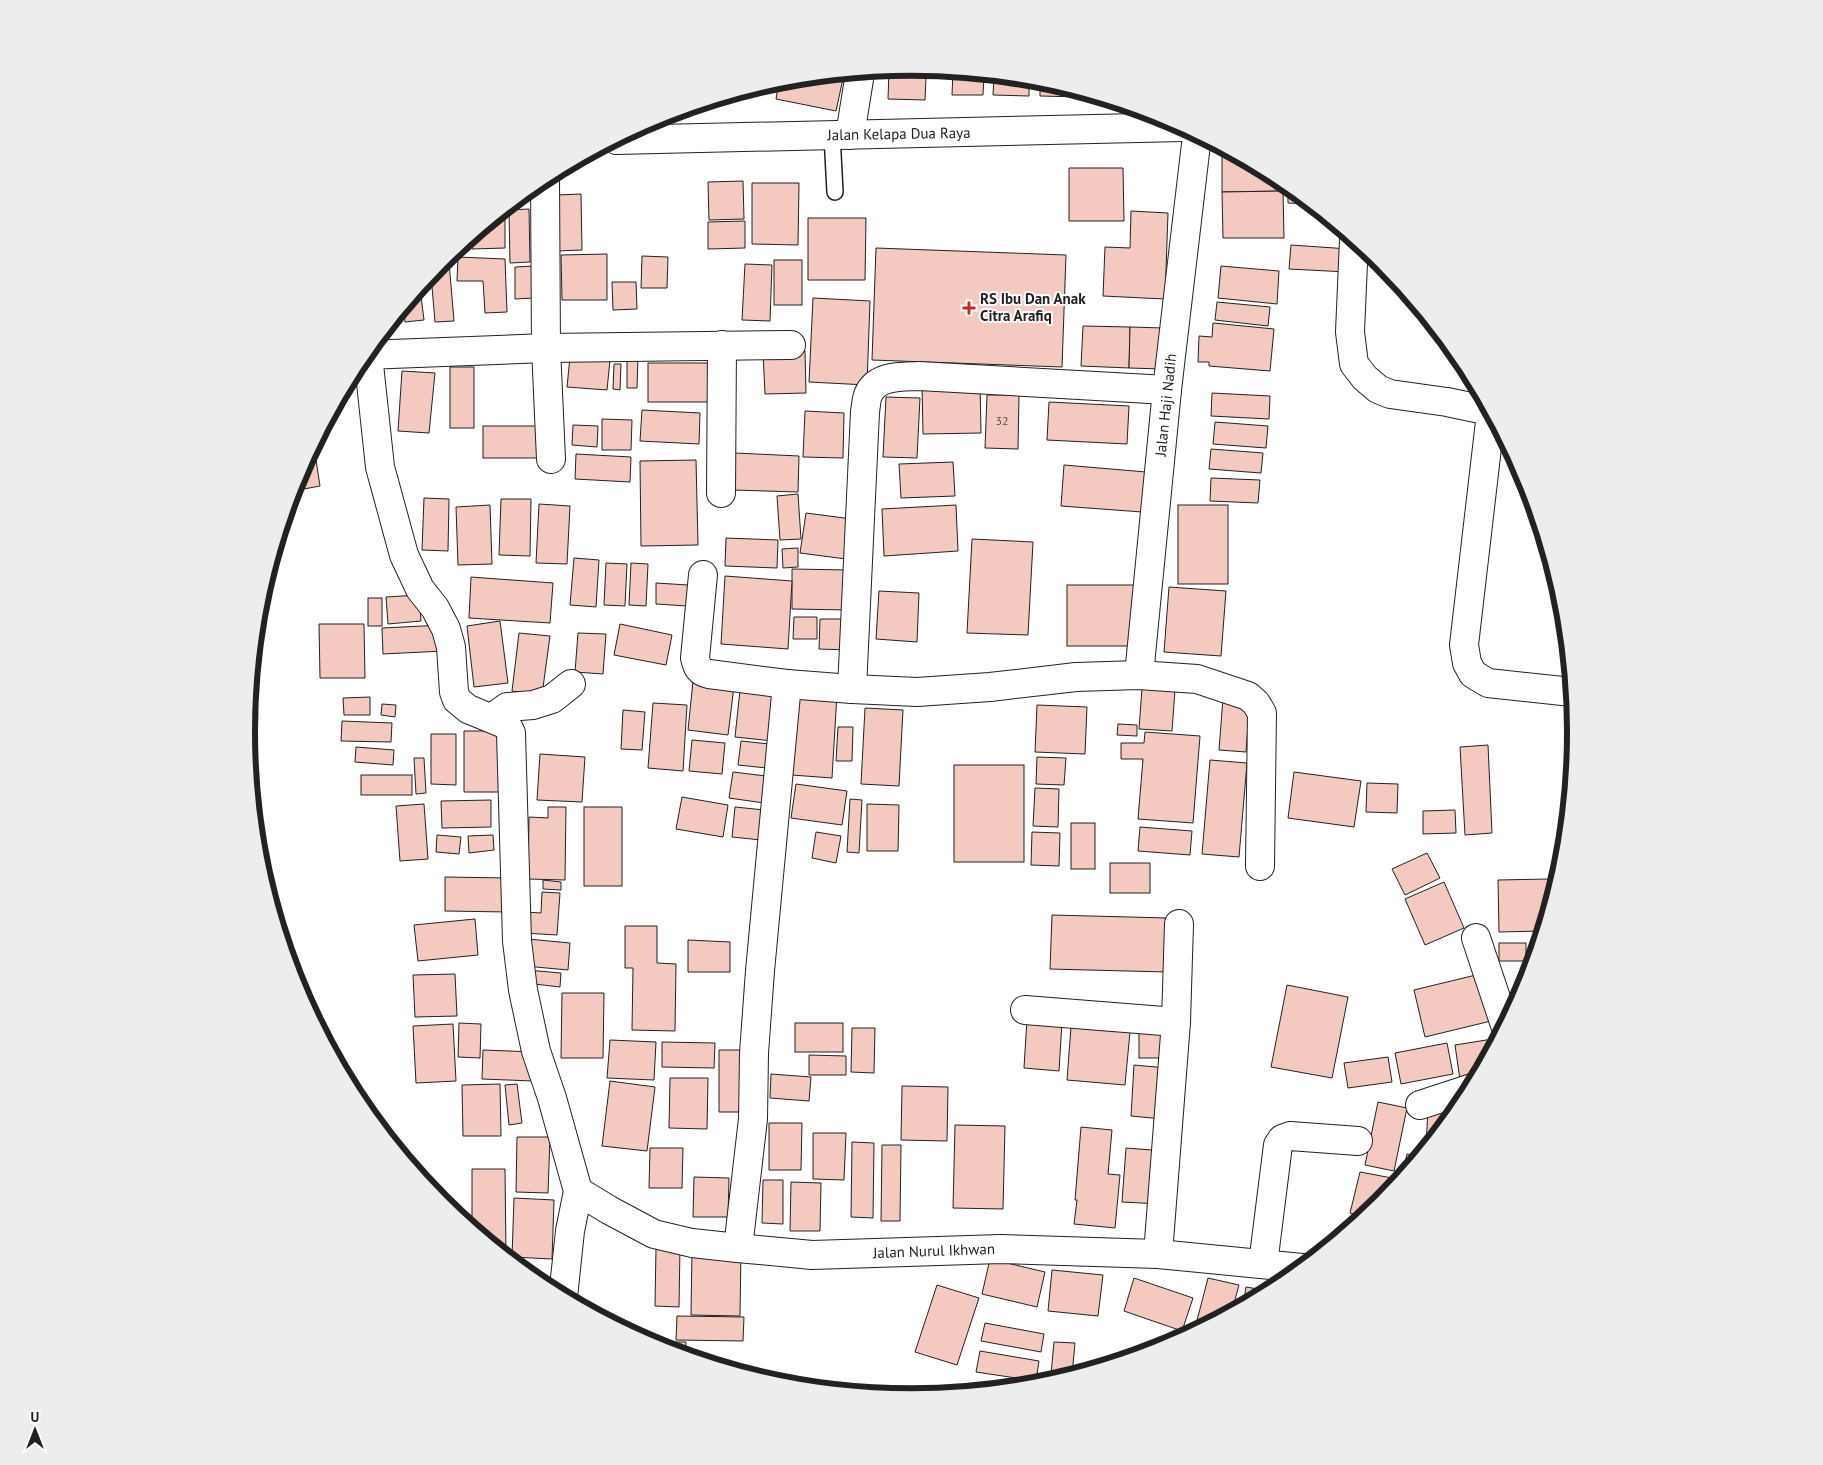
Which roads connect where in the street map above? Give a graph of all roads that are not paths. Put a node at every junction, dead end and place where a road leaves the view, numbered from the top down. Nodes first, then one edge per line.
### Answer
1 (858, 79) edge
2 (1166, 127) edge
3 (841, 135) junction
4 (630, 140) edge
5 (1197, 142) edge
6 (546, 188) edge
7 (835, 192) dead end
8 (1354, 248) edge
9 (722, 345) junction
10 (791, 345) dead end
11 (546, 348) junction
12 (376, 355) edge
13 (368, 365) edge
14 (1167, 390) junction
15 (1483, 410) edge
16 (1489, 421) edge
17 (551, 459) dead end
18 (721, 493) dead end
19 (703, 575) dead end
20 (1139, 675) junction
21 (571, 684) dead end
22 (787, 684) junction
23 (852, 689) junction
24 (1566, 691) edge
25 (492, 718) junction
26 (1260, 866) dead end
27 (1179, 924) dead end
28 (1476, 938) dead end
29 (1025, 1010) dead end
30 (1503, 1016) edge
31 (1176, 1022) junction
32 (1460, 1092) edge
33 (1420, 1105) dead end
34 (1358, 1141) dead end
35 (578, 1191) junction
36 (738, 1248) junction
37 (1158, 1254) junction
38 (1263, 1264) junction
39 (1292, 1267) edge
40 (564, 1289) edge

1 - 3 street
2 - 3 street, Jalan Kelapa Dua Raya
3 - 4 street, Jalan Kelapa Dua Raya
3 - 7 lane
5 - 14 street, Jalan Haji Nadih
6 - 11 street
8 - 15 street
9 - 10 street
9 - 11 street
9 - 18 street
11 - 12 street
11 - 17 street
13 - 25 street
14 - 20 street, Jalan Haji Nadih
14 - 23 street
16 - 24 street
19 - 22 street
20 - 23 street
20 - 26 street
21 - 25 street
22 - 23 street
22 - 36 street
25 - 35 street
27 - 31 street
28 - 30 street
29 - 31 street
31 - 37 street
32 - 33 street
34 - 38 street
35 - 36 street, Jalan Nurul Ikhwan
35 - 40 street
36 - 37 street, Jalan Nurul Ikhwan
37 - 38 street, Jalan Nurul Ikhwan
38 - 39 street, Jalan Nurul Ikhwan

